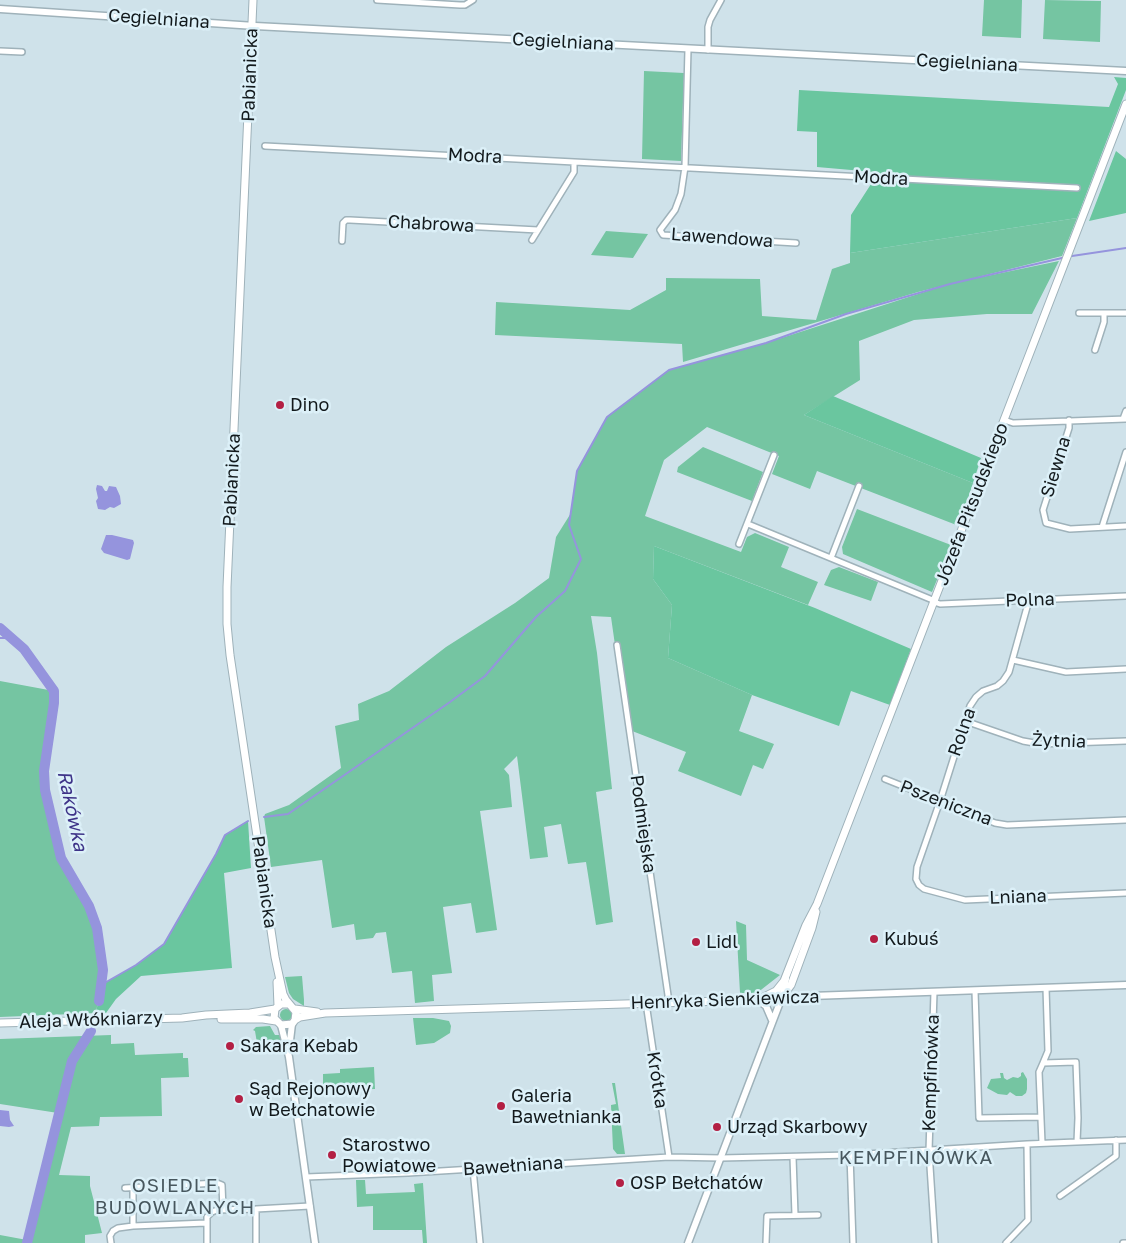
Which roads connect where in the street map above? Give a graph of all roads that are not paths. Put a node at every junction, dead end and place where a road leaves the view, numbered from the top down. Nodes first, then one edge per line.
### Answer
1 (253, 0) edge
2 (377, 0) edge
3 (473, 0) edge
4 (721, 0) edge
5 (0, 9) edge
6 (252, 25) junction
7 (688, 49) junction
8 (708, 50) junction
9 (0, 51) edge
10 (22, 52) dead end
11 (1126, 71) edge
12 (1126, 104) edge
13 (265, 146) dead end
14 (574, 162) junction
15 (685, 167) junction
16 (1077, 188) dead end
17 (538, 230) junction
18 (532, 240) dead end
19 (342, 241) dead end
20 (796, 243) dead end
21 (1126, 312) edge
22 (1079, 313) dead end
23 (1104, 313) junction
24 (1095, 350) dead end
25 (1126, 411) edge
26 (1125, 419) edge
27 (1004, 420) junction
28 (1069, 420) junction
29 (1126, 452) edge
30 (774, 455) dead end
31 (859, 486) dead end
32 (748, 524) junction
33 (1126, 526) edge
34 (1102, 527) junction
35 (739, 544) dead end
36 (831, 558) junction
37 (1126, 596) edge
38 (1029, 600) junction
39 (934, 601) junction
40 (617, 645) dead end
41 (1013, 660) junction
42 (1126, 670) edge
43 (965, 721) junction
44 (1126, 741) edge
45 (885, 780) dead end
46 (940, 801) junction
47 (1126, 820) edge
48 (916, 879) joint
49 (1126, 893) edge
50 (817, 904) junction
51 (275, 957) junction
52 (786, 977) junction
53 (790, 985) junction
54 (1126, 986) edge
55 (1046, 988) junction
56 (975, 991) junction
57 (934, 992) junction
58 (782, 997) junction
59 (798, 997) junction
60 (758, 1000) junction
61 (669, 1002) junction
62 (646, 1003) junction
63 (292, 1006) junction
64 (276, 1008) junction
65 (325, 1013) junction
66 (182, 1018) junction
67 (773, 1021) junction
68 (294, 1022) junction
69 (0, 1023) edge
70 (278, 1023) junction
71 (289, 1057) junction
72 (1043, 1063) junction
73 (1041, 1116) junction
74 (1116, 1140) junction
75 (1126, 1140) edge
76 (1077, 1142) junction
77 (1042, 1143) junction
78 (1027, 1144) junction
79 (928, 1151) junction
80 (850, 1155) junction
81 (669, 1157) junction
82 (793, 1157) junction
83 (721, 1158) junction
84 (474, 1168) junction
85 (306, 1177) junction
86 (133, 1187) junction
87 (124, 1188) dead end
88 (1060, 1196) dead end
89 (310, 1206) junction
90 (256, 1209) junction
91 (223, 1210) junction
92 (818, 1214) dead end
93 (795, 1215) junction
94 (206, 1223) junction
95 (133, 1226) junction
96 (111, 1243) edge
97 (207, 1243) edge
98 (256, 1243) edge
99 (315, 1243) edge
100 (480, 1243) edge
101 (688, 1243) edge
102 (766, 1243) edge
103 (853, 1243) edge
104 (935, 1243) edge
105 (1006, 1243) edge

1 - 6 main road, Pabianicka
2 - 3 street
4 - 8 street
5 - 6 street, Cegielniana
6 - 7 street, Cegielniana
6 - 51 main road, Pabianicka
7 - 8 street, Cegielniana
7 - 15 street
8 - 11 street, Cegielniana
9 - 10 street
12 - 27 main road, Józefa Piłsudskiego
13 - 14 street, Modra
14 - 15 street, Modra
14 - 17 street
15 - 16 street, Modra
15 - 20 street, Lawendowa
17 - 18 street
17 - 19 street, Chabrowa
21 - 23 street
22 - 23 street
23 - 24 street
25 - 26 street
26 - 28 street
27 - 28 street
27 - 39 main road, Józefa Piłsudskiego
28 - 34 street, Siewna
29 - 34 street
30 - 32 street
31 - 36 street
32 - 35 street
32 - 36 street, Polna
33 - 34 street, Siewna
36 - 39 street, Polna
37 - 38 street, Polna
38 - 39 street, Polna
38 - 41 street, Rolna
39 - 50 main road, Józefa Piłsudskiego
40 - 61 street, Podmiejska
41 - 42 street
41 - 43 street, Rolna
43 - 44 street, Żytnia
43 - 46 street, Rolna
45 - 46 street, Pszeniczna
46 - 47 street, Pszeniczna
46 - 48 street, Rolna
48 - 49 street, Lniana
50 - 52 main road, Józefa Piłsudskiego
50 - 53 main road, Józefa Piłsudskiego
51 - 63 main road, Pabianicka
51 - 64 main road, Pabianicka
52 - 58 street, Józefa Piłsudskiego
52 - 60 main road
53 - 58 main road, Józefa Piłsudskiego
53 - 59 street
54 - 55 street, Henryka Sienkiewicza
55 - 56 street, Henryka Sienkiewicza
55 - 72 street
56 - 57 street, Henryka Sienkiewicza
56 - 73 street
57 - 59 street, Henryka Sienkiewicza
57 - 79 street, Kempfinówka
58 - 59 street, Henryka Sienkiewicza
58 - 60 main road, Henryka Sienkiewicza
58 - 67 street, Józefa Piłsudskiego
60 - 61 main road, Henryka Sienkiewicza
60 - 67 street
61 - 62 main road, Henryka Sienkiewicza
62 - 65 main road, Henryka Sienkiewicza
62 - 81 street, Krótka
63 - 64 main road
63 - 65 main road, Henryka Sienkiewicza
63 - 68 main road
64 - 66 main road, Aleja Włókniarzy
64 - 70 main road
65 - 68 main road, Henryka Sienkiewicza
66 - 69 main road, Aleja Włókniarzy
66 - 70 main road, Aleja Włókniarzy
67 - 83 street, Józefa Piłsudskiego
68 - 70 main road
68 - 71 street
70 - 71 street
71 - 85 street
72 - 73 street
72 - 76 street
73 - 77 street
74 - 75 street, Bawełniana
74 - 76 street, Bawełniana
74 - 88 street
76 - 77 street, Bawełniana
77 - 78 street, Bawełniana
78 - 79 street, Bawełniana
78 - 105 street
79 - 80 street, Bawełniana
79 - 104 street, Kempfinówka
80 - 82 street, Bawełniana
80 - 103 street
81 - 83 street, Bawełniana
81 - 84 street, Bawełniana
82 - 83 street, Bawełniana
82 - 93 street
83 - 101 street, Józefa Piłsudskiego
84 - 85 street, Bawełniana
84 - 100 street
85 - 89 street
86 - 87 street
86 - 91 street
86 - 95 street
89 - 90 street
89 - 99 street
90 - 91 street
90 - 98 street
91 - 94 street
92 - 93 street
93 - 102 street
94 - 95 street
94 - 97 street
95 - 96 street

